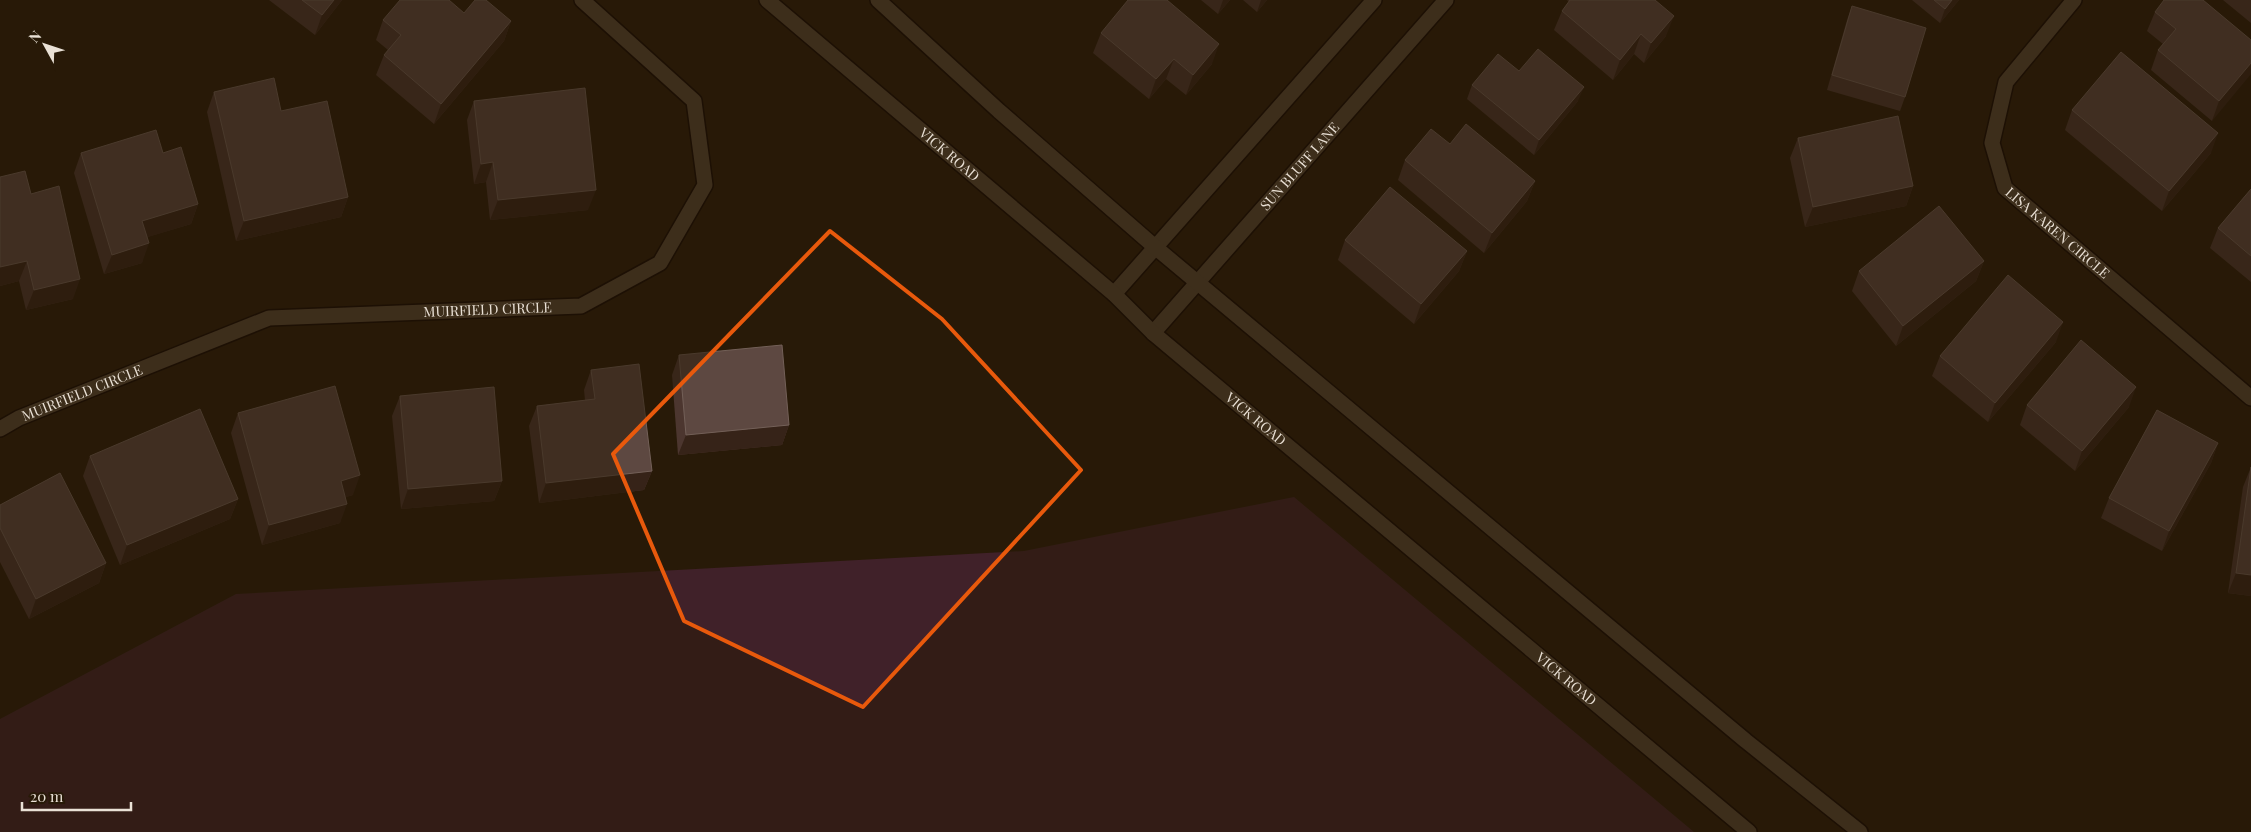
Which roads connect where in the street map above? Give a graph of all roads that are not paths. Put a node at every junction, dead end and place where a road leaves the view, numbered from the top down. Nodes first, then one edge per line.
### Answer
1 (582, 0) edge
2 (767, 0) edge
3 (878, 0) edge
4 (1374, 0) edge
5 (1446, 0) edge
6 (2074, 0) edge
7 (1155, 247) junction
8 (1198, 282) junction
9 (1114, 294) junction
10 (1153, 332) junction
11 (2251, 398) edge
12 (0, 429) edge
13 (1749, 832) edge
14 (1860, 832) edge

1 - 12 street, MUIRFIELD CIRCLE
2 - 9 street, VICK ROAD
3 - 7 street
4 - 7 street
5 - 8 street, SUN BLUFF LANE
6 - 11 street, LISA KAREN CIRCLE
7 - 8 street
7 - 9 street
8 - 10 street, SUN BLUFF LANE
8 - 14 street
9 - 10 street, VICK ROAD
10 - 13 street, VICK ROAD

